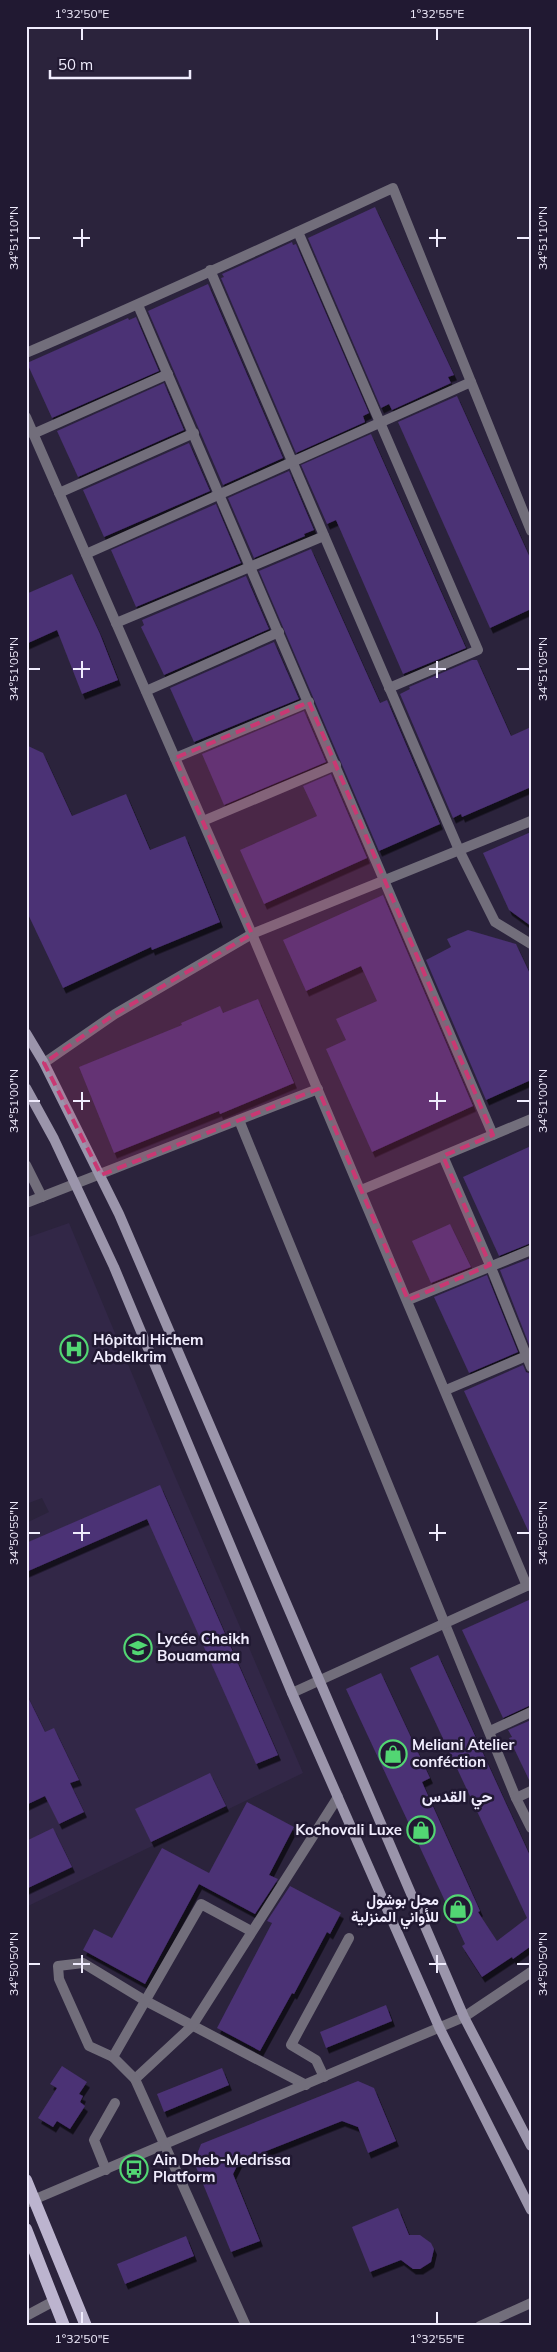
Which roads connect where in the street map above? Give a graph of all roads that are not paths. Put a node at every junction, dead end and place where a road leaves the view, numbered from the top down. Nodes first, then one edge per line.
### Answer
1 (298, 232) junction
2 (210, 270) junction
3 (138, 305) junction
4 (26, 353) edge
5 (168, 374) junction
6 (471, 382) junction
7 (26, 417) edge
8 (380, 423) junction
9 (194, 433) junction
10 (33, 434) junction
11 (293, 463) junction
12 (59, 493) junction
13 (220, 496) junction
14 (531, 531) edge
15 (324, 536) junction
16 (86, 554) junction
17 (251, 568) junction
18 (116, 624) junction
19 (279, 632) junction
20 (390, 688) junction
21 (146, 691) junction
22 (309, 702) junction
23 (175, 758) junction
24 (336, 766) junction
25 (203, 821) junction
26 (531, 821) edge
27 (459, 850) junction
28 (386, 880) junction
29 (252, 934) junction
30 (531, 944) edge
31 (26, 1033) edge
32 (44, 1062) junction
33 (26, 1088) edge
34 (318, 1089) junction
35 (531, 1119) edge
36 (239, 1120) junction
37 (494, 1135) junction
38 (443, 1156) junction
39 (26, 1164) edge
40 (101, 1175) junction
41 (76, 1185) junction
42 (361, 1190) junction
43 (42, 1197) junction
44 (26, 1203) edge
45 (531, 1250) edge
46 (490, 1266) junction
47 (408, 1300) junction
48 (528, 1355) edge
49 (531, 1367) edge
50 (446, 1390) junction
51 (529, 1585) edge
52 (446, 1622) junction
53 (319, 1680) junction
54 (292, 1693) junction
55 (531, 1712) edge
56 (490, 1731) junction
57 (531, 1791) edge
58 (338, 1797) junction
59 (516, 1798) junction
60 (531, 1828) edge
61 (251, 1931) junction
62 (349, 1938) dead end
63 (531, 1972) edge
64 (144, 2000) junction
65 (464, 2017) junction
66 (192, 2026) junction
67 (440, 2027) junction
68 (113, 2057) junction
69 (324, 2077) junction
70 (135, 2079) junction
71 (306, 2085) junction
72 (115, 2103) dead end
73 (165, 2145) junction
74 (531, 2146) edge
75 (106, 2170) junction
76 (26, 2180) edge
77 (30, 2201) edge
78 (531, 2210) edge
79 (26, 2229) edge
80 (54, 2300) junction
81 (531, 2303) edge
82 (26, 2316) edge
83 (64, 2326) edge
84 (86, 2326) edge
85 (246, 2326) edge
86 (480, 2326) edge

1 - 2 street
1 - 6 street
1 - 8 street
2 - 3 street
2 - 11 street
3 - 4 street
3 - 5 street
5 - 9 street
5 - 10 street
6 - 8 street
6 - 14 street
7 - 10 street
8 - 11 street
8 - 20 street
9 - 12 street
9 - 13 street
10 - 12 street
11 - 13 street
11 - 15 street
12 - 16 street
13 - 16 street
13 - 17 street
15 - 17 street
15 - 20 street
16 - 18 street
17 - 18 street
17 - 19 street
18 - 21 street
19 - 21 street
19 - 22 street
20 - 27 street
21 - 23 street
22 - 23 street
22 - 24 street
23 - 25 street
24 - 25 street
24 - 28 street
25 - 29 street
26 - 27 street
27 - 28 street
27 - 30 street
28 - 29 street
28 - 37 street
29 - 32 street
29 - 34 street
31 - 32 main road
32 - 40 main road
33 - 41 main road
34 - 36 street
34 - 42 street
35 - 37 street
36 - 40 street
36 - 52 street
37 - 38 street
38 - 42 street
38 - 46 street
39 - 43 street
40 - 41 street
40 - 53 main road
41 - 43 street
41 - 54 main road
42 - 47 street
43 - 44 street
45 - 46 street
46 - 47 street
46 - 48 street
47 - 50 street
48 - 49 street
48 - 50 street
50 - 51 street
51 - 52 street
52 - 53 street
52 - 56 street
53 - 54 street
53 - 65 main road
54 - 58 main road
55 - 56 street
56 - 59 street
57 - 59 street
58 - 61 street
58 - 67 main road
59 - 60 street
61 - 64 street
61 - 66 street
62 - 69 street
63 - 65 street
64 - 66 street
64 - 68 street
64 - 68 street
65 - 67 street
65 - 74 main road
66 - 70 street
66 - 71 street
67 - 69 street
67 - 78 main road
68 - 70 street
69 - 71 street
70 - 73 street
71 - 73 street
72 - 75 street
73 - 75 street
73 - 85 street
75 - 77 street
76 - 77 main road
77 - 84 main road
79 - 80 main road
80 - 82 street
80 - 83 main road
81 - 86 street

